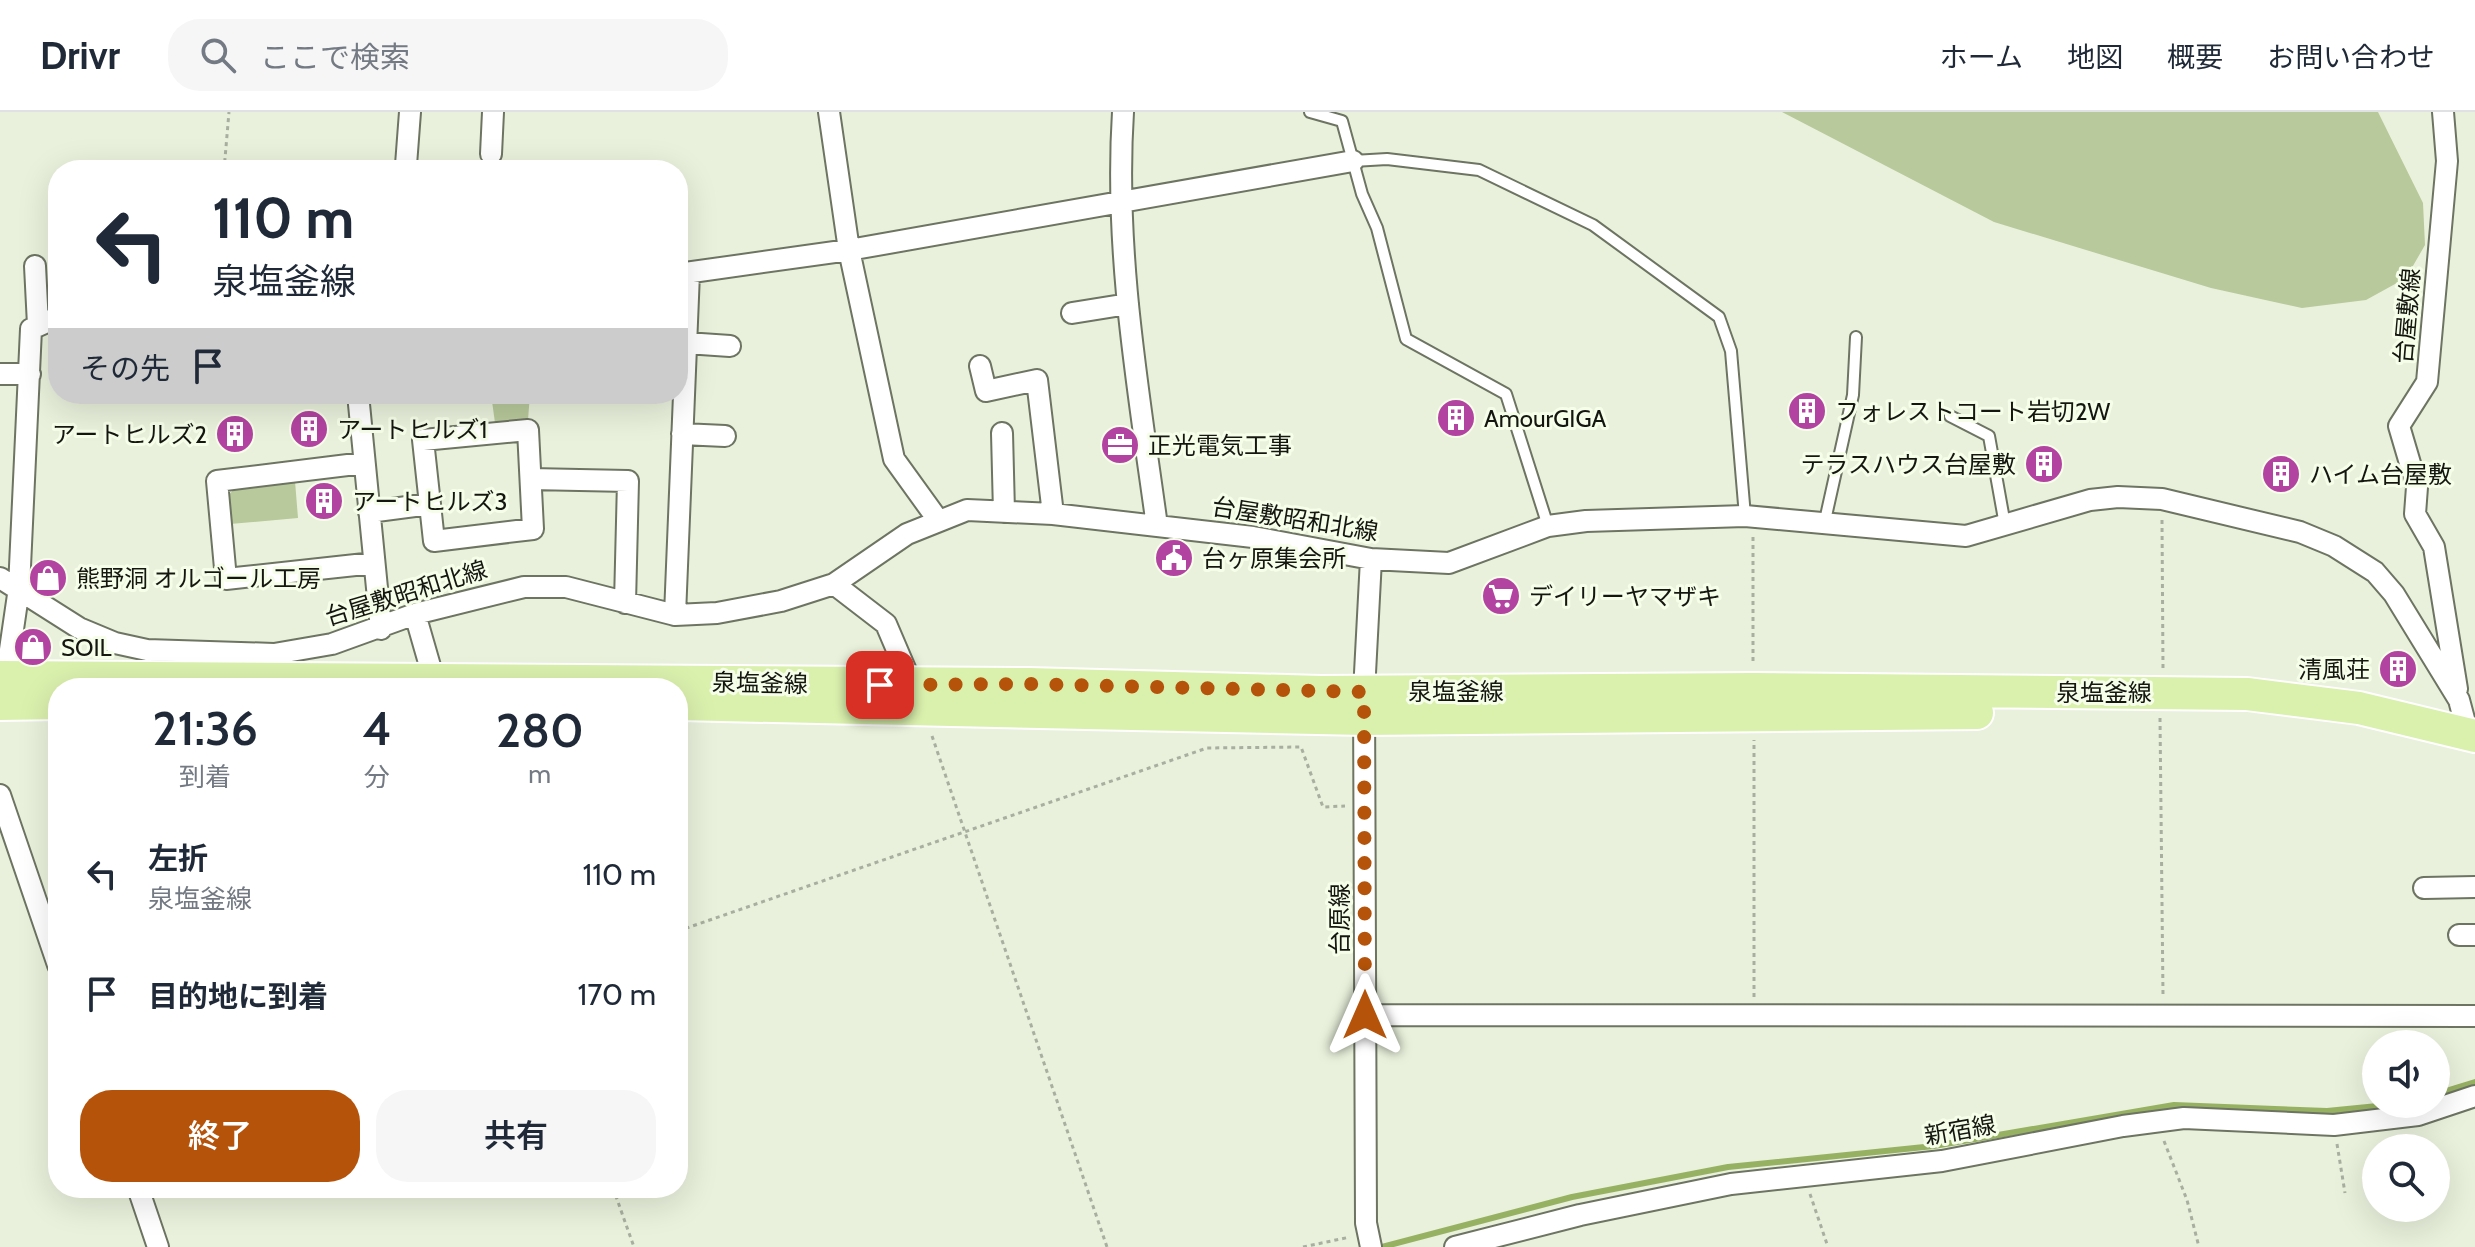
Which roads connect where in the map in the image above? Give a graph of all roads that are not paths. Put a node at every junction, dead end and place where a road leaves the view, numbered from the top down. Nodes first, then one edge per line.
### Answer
1 (410, 112) edge
2 (493, 112) edge
3 (829, 112) edge
4 (1123, 112) edge
5 (1310, 112) edge
6 (2443, 112) edge
7 (491, 154) dead end
8 (406, 160) edge
9 (1353, 161) junction
10 (1119, 202) junction
11 (849, 250) junction
12 (35, 266) dead end
13 (688, 272) edge
14 (1128, 304) junction
15 (1072, 313) dead end
16 (48, 321) edge
17 (38, 325) junction
18 (1856, 337) dead end
19 (688, 343) edge
20 (730, 346) dead end
21 (980, 366) dead end
22 (0, 374) edge
23 (30, 374) junction
24 (359, 404) edge
25 (681, 404) edge
26 (1950, 416) dead end
27 (1002, 433) dead end
28 (682, 434) junction
29 (725, 436) dead end
30 (364, 463) junction
31 (531, 479) junction
32 (430, 504) junction
33 (369, 512) junction
34 (1004, 512) junction
35 (1053, 514) junction
36 (1749, 517) junction
37 (938, 520) junction
38 (1824, 525) junction
39 (2005, 525) junction
40 (1157, 526) junction
41 (1548, 526) junction
42 (1371, 559) junction
43 (374, 563) junction
44 (0, 578) edge
45 (834, 584) junction
46 (19, 588) junction
47 (625, 603) junction
48 (415, 614) junction
49 (675, 615) junction
50 (381, 629) junction
51 (433, 678) edge
52 (688, 683) edge
53 (48, 685) edge
54 (912, 685) junction
55 (2, 686) edge
56 (48, 700) edge
57 (2459, 700) junction
58 (688, 704) edge
59 (1364, 706) junction
60 (2473, 743) edge
61 (0, 795) edge
62 (2475, 887) edge
63 (2424, 888) dead end
64 (48, 936) edge
65 (1365, 1015) junction
66 (2475, 1016) edge
67 (2475, 1096) edge
68 (141, 1198) edge
69 (1369, 1240) edge
70 (158, 1247) edge
71 (1455, 1247) edge

1 - 8 street
2 - 7 street
3 - 11 street
4 - 10 street
5 - 9 lane
6 - 57 street, 台屋敷線
9 - 10 street
9 - 36 lane
9 - 41 lane
10 - 11 street
10 - 14 street
11 - 13 street
11 - 37 street
12 - 17 street
14 - 15 street
14 - 40 street
16 - 17 street
17 - 23 street
18 - 38 lane
19 - 20 street
21 - 35 street
22 - 23 street
23 - 46 street
24 - 30 street
25 - 28 street
26 - 39 lane
27 - 34 street
28 - 29 street
28 - 49 street
30 - 33 street
30 - 43 street
31 - 32 street
31 - 32 street
31 - 47 street
32 - 33 street
33 - 43 street
34 - 35 street, 台屋敷昭和北線
34 - 37 street, 台屋敷昭和北線
35 - 40 street, 台屋敷昭和北線
36 - 38 street, 台屋敷昭和北線
36 - 41 street, 台屋敷昭和北線
37 - 45 street, 台屋敷昭和北線
38 - 39 street, 台屋敷昭和北線
39 - 57 street, 台屋敷昭和北線
40 - 42 street, 台屋敷昭和北線
41 - 42 street, 台屋敷昭和北線
42 - 59 street, 台原線
43 - 50 street
44 - 46 street, 台屋敷昭和北線
45 - 49 street, 台屋敷昭和北線
45 - 54 street
46 - 50 street, 台屋敷昭和北線
46 - 55 street
47 - 48 street, 台屋敷昭和北線
47 - 49 street, 台屋敷昭和北線
48 - 50 street, 台屋敷昭和北線
48 - 51 street
52 - 54 main road, 泉塩釜線
53 - 55 main road, 泉塩釜線
54 - 59 main road, 泉塩釜線
55 - 56 main road
57 - 60 street, 台屋敷昭和北線
58 - 59 main road, 泉塩釜線
59 - 60 main road, 泉塩釜線
59 - 65 street, 台原線
61 - 64 street
62 - 63 street
65 - 66 street
65 - 69 street, 台原線
67 - 71 street, 新宿線
68 - 70 street

